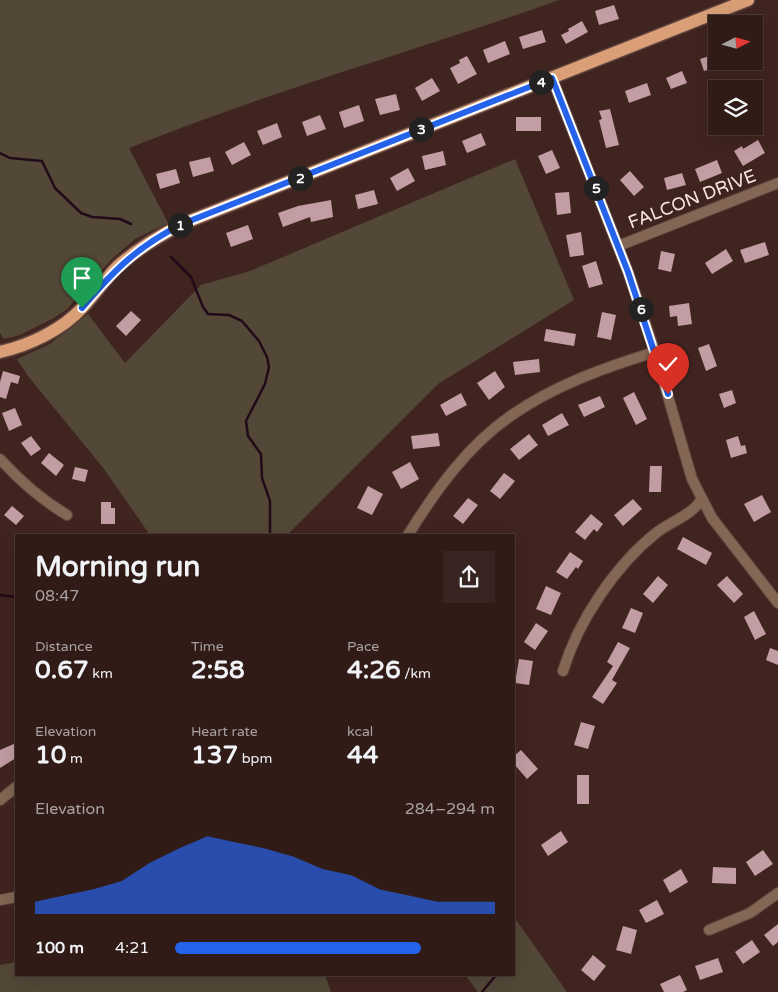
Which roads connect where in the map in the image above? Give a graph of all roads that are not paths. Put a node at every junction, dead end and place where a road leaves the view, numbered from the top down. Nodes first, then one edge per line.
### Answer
1 (748, 0) edge
2 (552, 78) junction
3 (778, 183) edge
4 (618, 246) junction
5 (0, 352) edge
6 (655, 352) junction
7 (0, 460) edge
8 (701, 500) junction
9 (67, 515) dead end
10 (409, 534) edge
11 (778, 603) edge
12 (563, 671) dead end
13 (15, 788) edge
14 (0, 800) edge
15 (778, 893) edge
16 (15, 897) edge
17 (0, 900) edge
18 (709, 930) dead end

1 - 2 main road
2 - 4 street
2 - 5 main road
3 - 4 street, FALCON DRIVE
4 - 6 street
6 - 8 street
6 - 10 street
7 - 9 street
8 - 11 street
8 - 12 street
13 - 14 street
15 - 18 street
16 - 17 street

